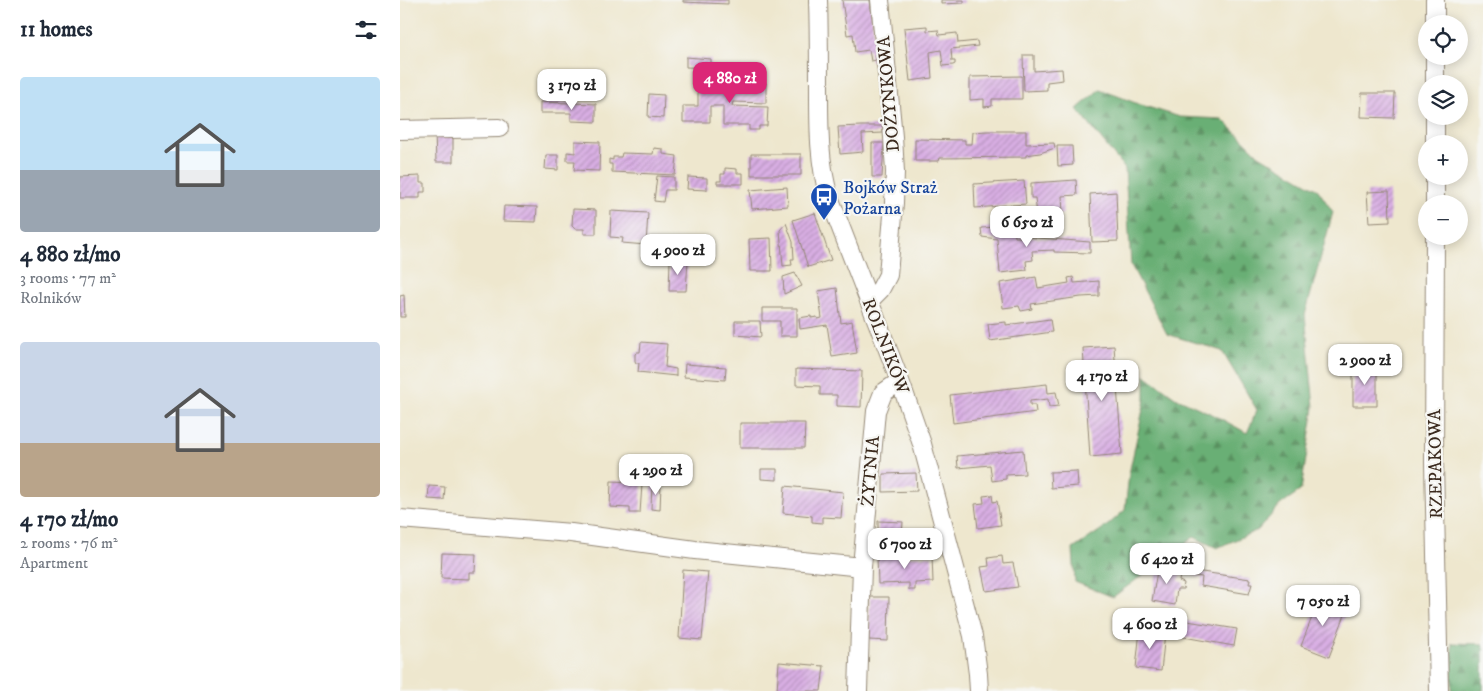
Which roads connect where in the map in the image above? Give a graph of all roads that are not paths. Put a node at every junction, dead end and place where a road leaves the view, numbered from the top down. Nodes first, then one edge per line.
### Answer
1 (818, 0) edge
2 (880, 0) edge
3 (1435, 0) edge
4 (1435, 15) edge
5 (499, 128) dead end
6 (400, 130) edge
7 (1435, 245) edge
8 (869, 301) junction
9 (900, 381) junction
10 (400, 519) edge
11 (862, 567) junction
12 (858, 691) edge
13 (979, 691) edge
14 (1439, 691) edge

1 - 8 street, ROLNIKÓW
2 - 8 street, DOŻYNKOWA
3 - 4 street
5 - 6 street
7 - 14 street, RZEPAKOWA
8 - 9 street, ROLNIKÓW
9 - 11 street, ŻYTNIA
9 - 13 street, ROLNIKÓW
10 - 11 street
11 - 12 street, ŻYTNIA

